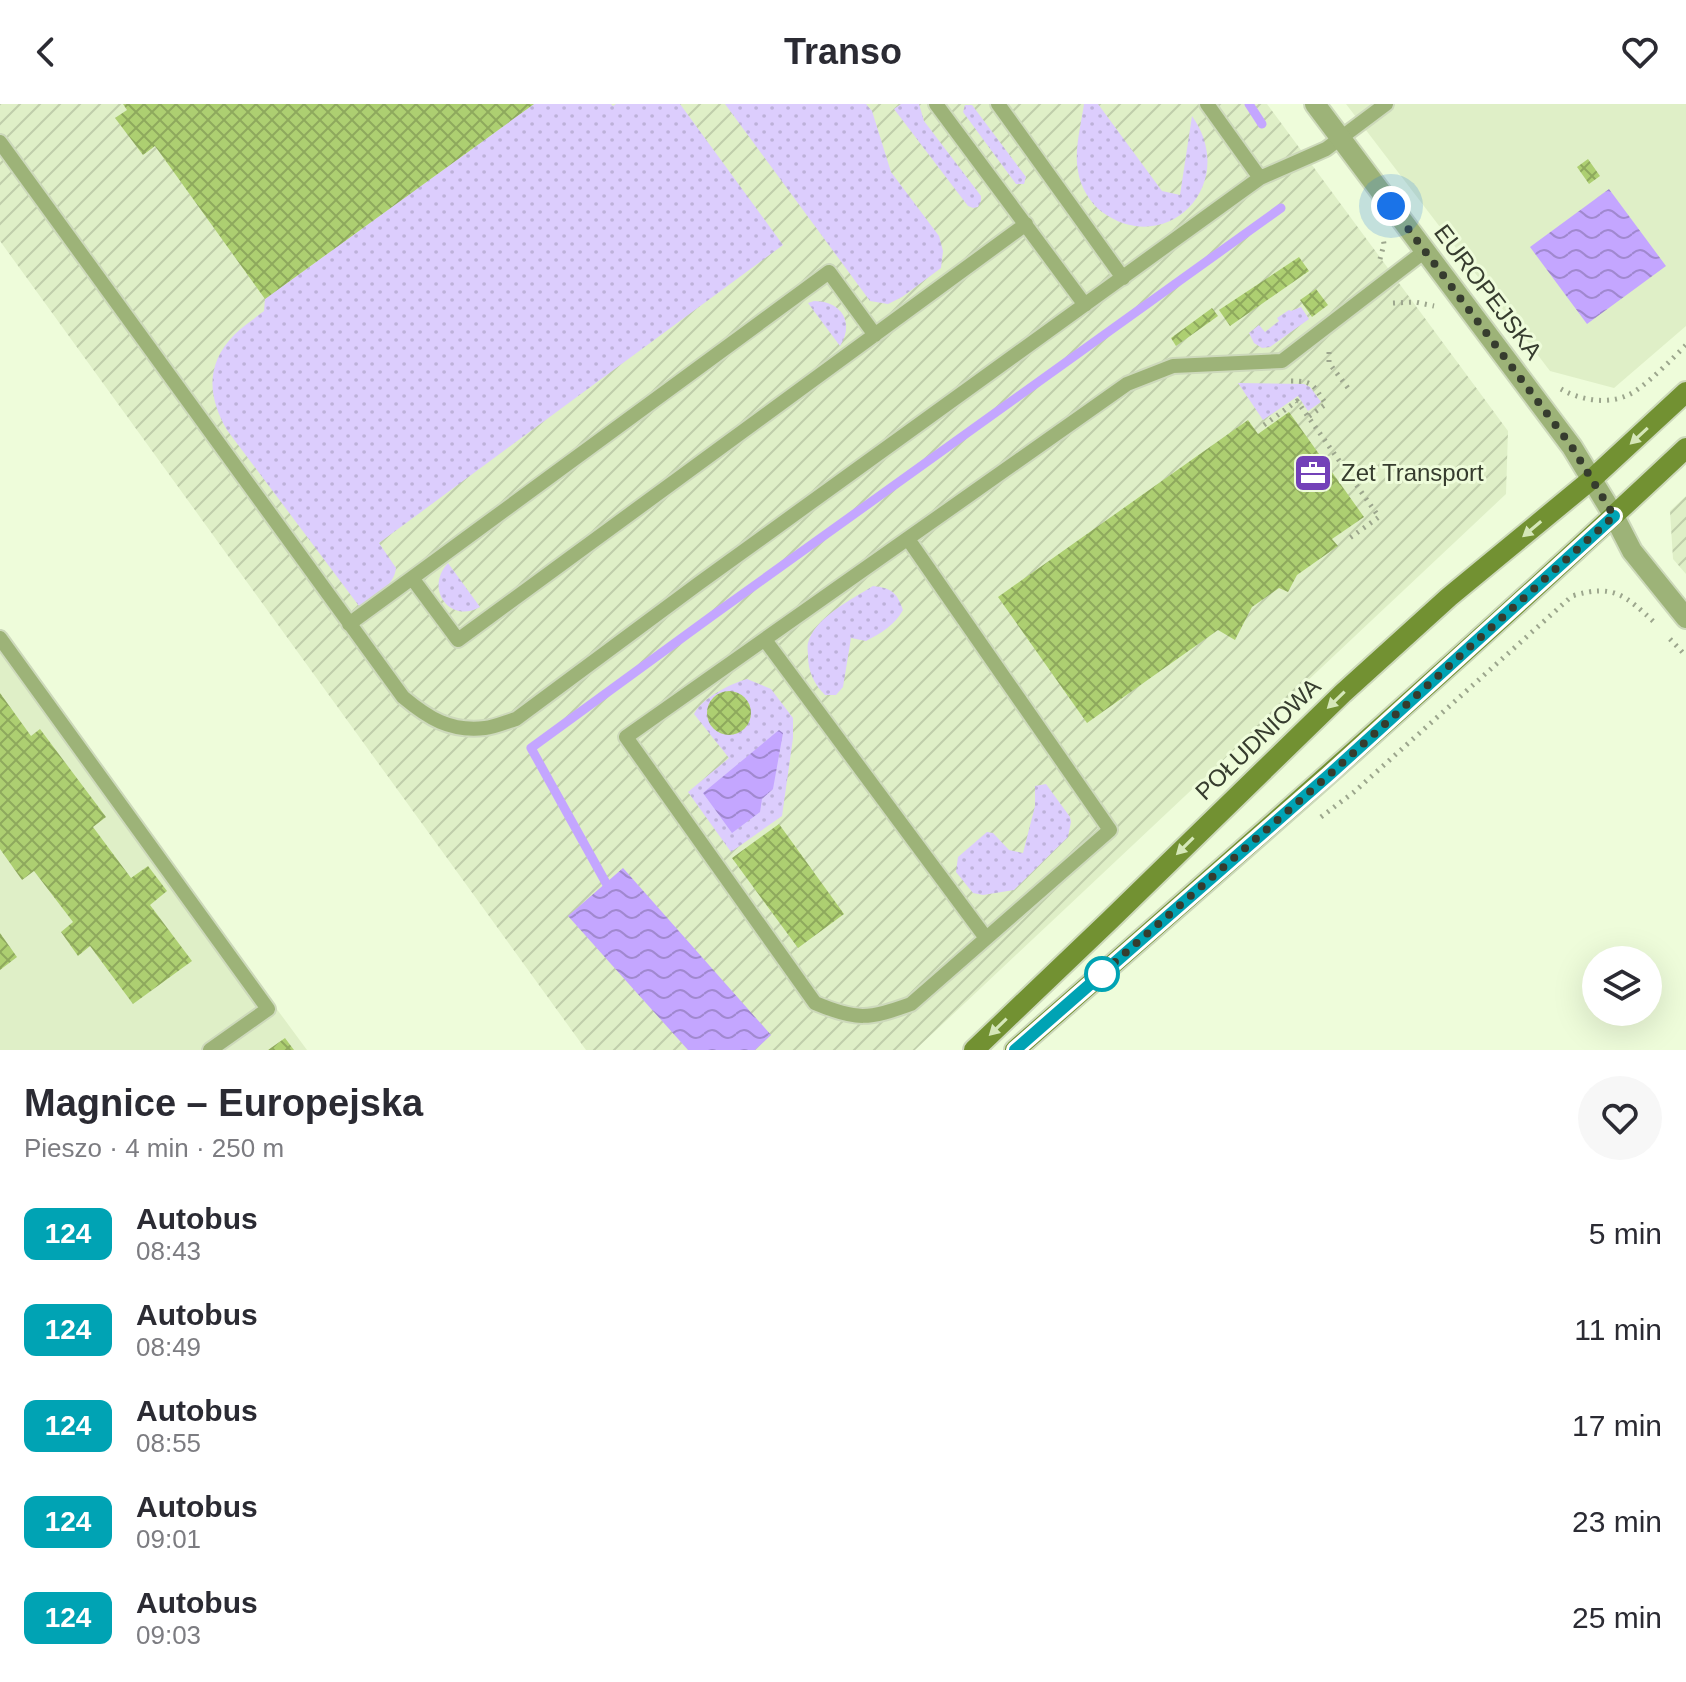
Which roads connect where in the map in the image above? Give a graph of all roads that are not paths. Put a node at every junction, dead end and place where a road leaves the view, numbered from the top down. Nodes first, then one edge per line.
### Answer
1 (936, 104) edge
2 (998, 104) edge
3 (1207, 104) edge
4 (1315, 104) edge
5 (1386, 104) edge
6 (1340, 138) junction
7 (0, 142) edge
8 (1260, 178) junction
9 (1026, 224) junction
10 (1425, 251) junction
11 (1123, 278) junction
12 (1085, 305) junction
13 (875, 335) junction
14 (1686, 392) edge
15 (1686, 448) edge
16 (1592, 479) junction
17 (1614, 516) junction
18 (908, 539) junction
19 (412, 578) junction
20 (1686, 618) edge
21 (349, 624) junction
22 (0, 638) edge
23 (765, 640) junction
24 (986, 938) junction
25 (210, 1050) edge
26 (974, 1050) edge
27 (1015, 1050) edge

1 - 9 lane
2 - 11 lane
3 - 8 lane
4 - 6 street, EUROPEJSKA
5 - 6 lane
6 - 8 lane
6 - 10 street, EUROPEJSKA
7 - 21 lane
8 - 11 lane
9 - 12 lane
9 - 13 lane
10 - 16 street, EUROPEJSKA
10 - 18 lane
11 - 12 lane
12 - 21 lane
13 - 19 lane
13 - 19 lane
14 -> 16 main road, POŁUDNIOWA
15 - 17 main road
16 - 17 street, EUROPEJSKA
16 -> 26 main road, POŁUDNIOWA
17 - 20 street, EUROPEJSKA
17 - 27 main road
18 - 23 lane
18 - 24 lane
19 - 21 lane
22 - 25 lane
23 - 24 lane
23 - 24 lane

